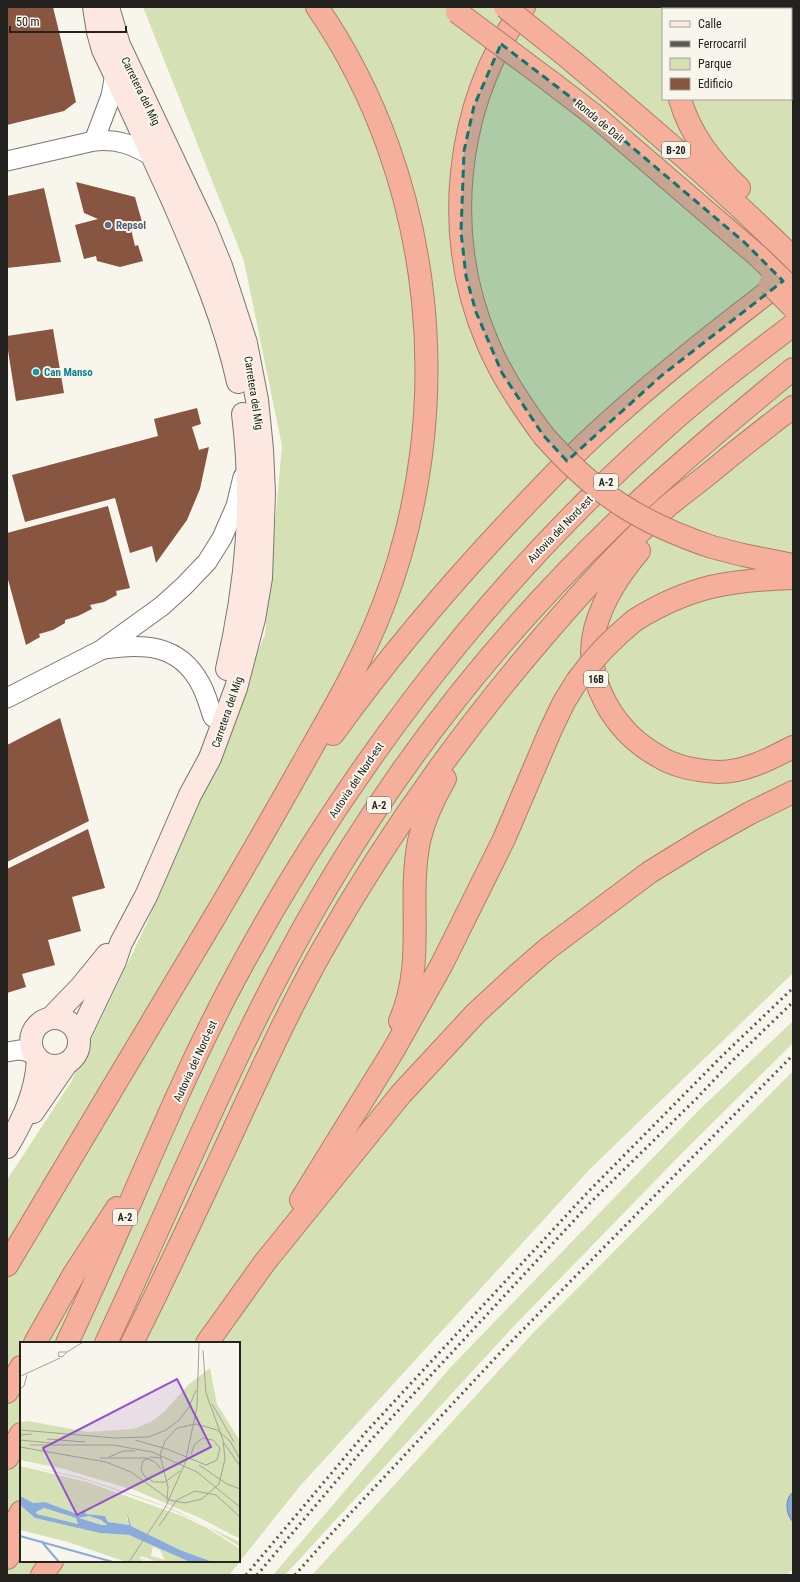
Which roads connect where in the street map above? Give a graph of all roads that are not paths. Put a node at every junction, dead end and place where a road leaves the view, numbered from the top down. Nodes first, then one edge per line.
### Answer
1 (94, 7) edge
2 (108, 7) edge
3 (317, 7) edge
4 (505, 7) edge
5 (524, 7) edge
6 (454, 9) edge
7 (119, 45) junction
8 (115, 75) junction
9 (680, 100) edge
10 (94, 141) junction
11 (152, 156) junction
12 (7, 161) edge
13 (786, 239) edge
14 (754, 257) junction
15 (793, 258) edge
16 (793, 274) edge
17 (793, 290) edge
18 (793, 307) edge
19 (793, 325) edge
20 (793, 368) edge
21 (793, 406) edge
22 (247, 462) junction
23 (708, 474) junction
24 (793, 565) edge
25 (793, 578) edge
26 (100, 650) junction
27 (501, 687) junction
28 (7, 698) edge
29 (213, 717) junction
30 (793, 747) edge
31 (793, 792) edge
32 (190, 795) junction
33 (252, 854) junction
34 (121, 943) junction
35 (51, 1018) junction
36 (79, 1036) junction
37 (7, 1052) edge
38 (36, 1056) junction
39 (66, 1064) junction
40 (361, 1102) junction
41 (10, 1142) edge
42 (151, 1157) junction
43 (265, 1262) junction
44 (7, 1265) edge
45 (36, 1342) edge
46 (67, 1342) edge
47 (106, 1342) edge
48 (132, 1342) edge
49 (208, 1342) edge
50 (20, 1369) edge
51 (7, 1392) edge
52 (20, 1436) edge
53 (7, 1458) edge
54 (20, 1514) edge
55 (7, 1537) edge
56 (20, 1539) edge
57 (7, 1558) edge
58 (52, 1562) edge
59 (43, 1575) edge

1 - 8 street, Carretera del Mig
2 - 7 street, Carretera del Mig
3 - 33 highway
4 - 13 highway, B-20, bridge
5 - 24 highway, bridge
6 - 14 highway, Ronda de Dalt / B-20, bridge
7 - 8 street
7 - 32 street, Carretera del Mig
8 - 10 street
8 - 11 street, Carretera del Mig
9 - 13 highway
10 - 11 street
10 - 12 street
11 - 22 street, Carretera del Mig
13 - 15 highway, B-20
14 - 17 highway, B-20, bridge
14 - 18 highway, bridge
16 - 33 highway
19 - 42 highway, Autovia del Nord-est / A-2
20 - 47 highway, A-2
21 - 23 highway
22 - 26 street
22 - 29 street, Carretera del Mig
23 - 27 highway
23 - 30 highway, 16B
25 - 40 highway, bridge
26 - 28 street
26 - 29 street
27 - 40 highway
27 - 48 highway
29 - 32 street, Carretera del Mig
31 - 43 highway
32 - 34 street, Carretera del Mig
33 - 44 highway
34 - 35 street, Carretera del Mig
34 - 36 street, Carretera del Mig
35 - 36 street
35 - 38 street
36 - 39 street
37 - 38 street
38 - 39 street
38 - 41 street
39 - 41 street
40 - 43 highway
42 - 45 highway
42 - 46 highway, Autovia del Nord-est / A-2
43 - 49 highway
50 - 51 highway
52 - 53 highway
54 - 55 highway
56 - 57 highway
58 - 59 highway

